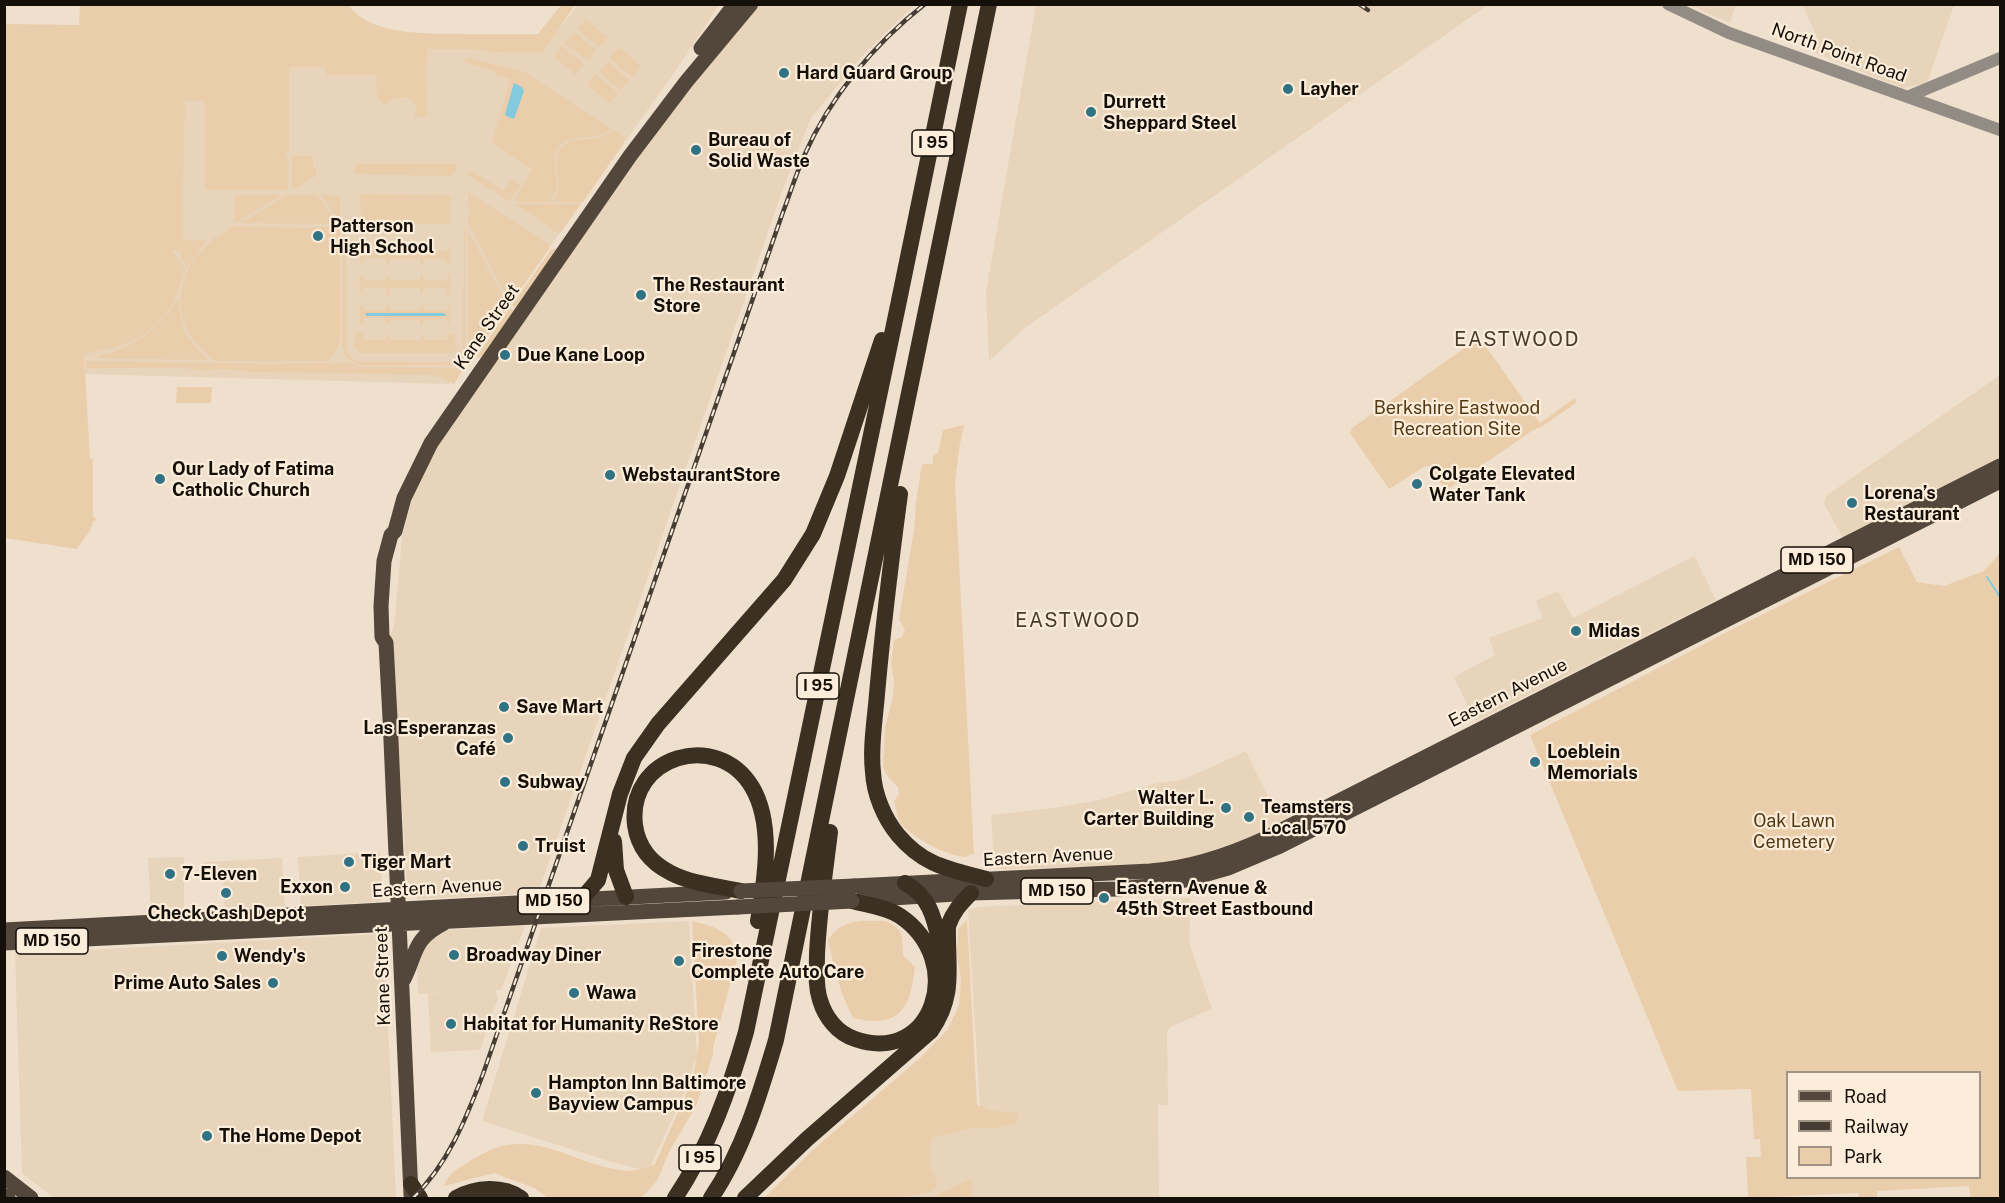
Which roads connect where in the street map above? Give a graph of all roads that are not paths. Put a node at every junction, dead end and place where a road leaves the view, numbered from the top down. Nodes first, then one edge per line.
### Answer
1 (735, 4) edge
2 (751, 4) edge
3 (960, 4) edge
4 (1668, 4) edge
5 (989, 6) edge
6 (2001, 58) edge
7 (1907, 97) junction
8 (2001, 130) edge
9 (630, 156) junction
10 (910, 257) junction
11 (916, 362) junction
12 (2001, 466) edge
13 (2001, 482) edge
14 (1922, 515) junction
15 (842, 727) junction
16 (1471, 741) junction
17 (614, 816) junction
18 (1266, 838) junction
19 (1188, 866) junction
20 (1202, 876) junction
21 (986, 879) junction
22 (905, 883) junction
23 (1142, 886) junction
24 (853, 893) junction
25 (971, 893) junction
26 (923, 896) junction
27 (740, 899) junction
28 (581, 900) junction
29 (626, 905) junction
30 (400, 917) junction
31 (446, 922) junction
32 (4, 930) edge
33 (4, 943) edge
34 (949, 980) junction
35 (402, 982) junction
36 (720, 1114) junction
37 (4, 1177) edge
38 (414, 1194) edge
39 (31, 1198) edge
40 (456, 1198) edge
41 (522, 1198) edge
42 (675, 1198) edge
43 (711, 1198) edge
44 (746, 1198) edge

1 - 9 main road, Kane Street
2 - 9 main road, Kane Street
3 - 10 highway, I 95
4 - 7 street, North Point Road
5 - 11 highway, I 95
6 - 7 street
7 - 8 street, North Point Road
9 - 30 main road, Kane Street
10 - 17 highway
10 - 36 highway, I 95
11 - 15 highway, I 95
11 - 21 highway
12 - 14 main road, Eastern Avenue / MD 150
13 - 14 main road, Eastern Avenue / MD 150
14 - 16 main road, Eastern Avenue / MD 150
15 - 24 highway
15 - 43 highway, I 95
16 - 18 main road, Eastern Avenue / MD 150
16 - 20 main road, Eastern Avenue / MD 150
17 - 28 highway
17 - 29 highway
18 - 19 main road, Eastern Avenue / MD 150
18 - 20 main road
19 - 21 main road, Eastern Avenue / MD 150
19 - 23 main road
20 - 23 main road, Eastern Avenue / MD 150
21 - 22 main road, Eastern Avenue / MD 150
22 - 24 main road, Eastern Avenue / MD 150
22 - 26 highway
23 - 25 main road, Eastern Avenue / MD 150
24 - 26 main road, Eastern Avenue / MD 150
24 - 27 main road, Eastern Avenue / MD 150, bridge
25 - 26 main road, Eastern Avenue / MD 150
25 - 34 highway
26 - 34 highway
27 - 29 main road, Eastern Avenue / MD 150
27 - 36 highway
28 - 29 main road, Eastern Avenue / MD 150
28 - 30 main road, Eastern Avenue / MD 150
29 - 31 main road, Eastern Avenue / MD 150
30 - 31 main road, Eastern Avenue / MD 150
30 - 32 main road, Eastern Avenue / MD 150
30 - 33 main road, Eastern Avenue / MD 150
30 - 35 main road, Kane Street
31 - 35 main road
34 - 44 highway
35 - 38 main road, Kane Street
36 - 42 highway, I 95
37 - 39 main road
40 - 41 highway

